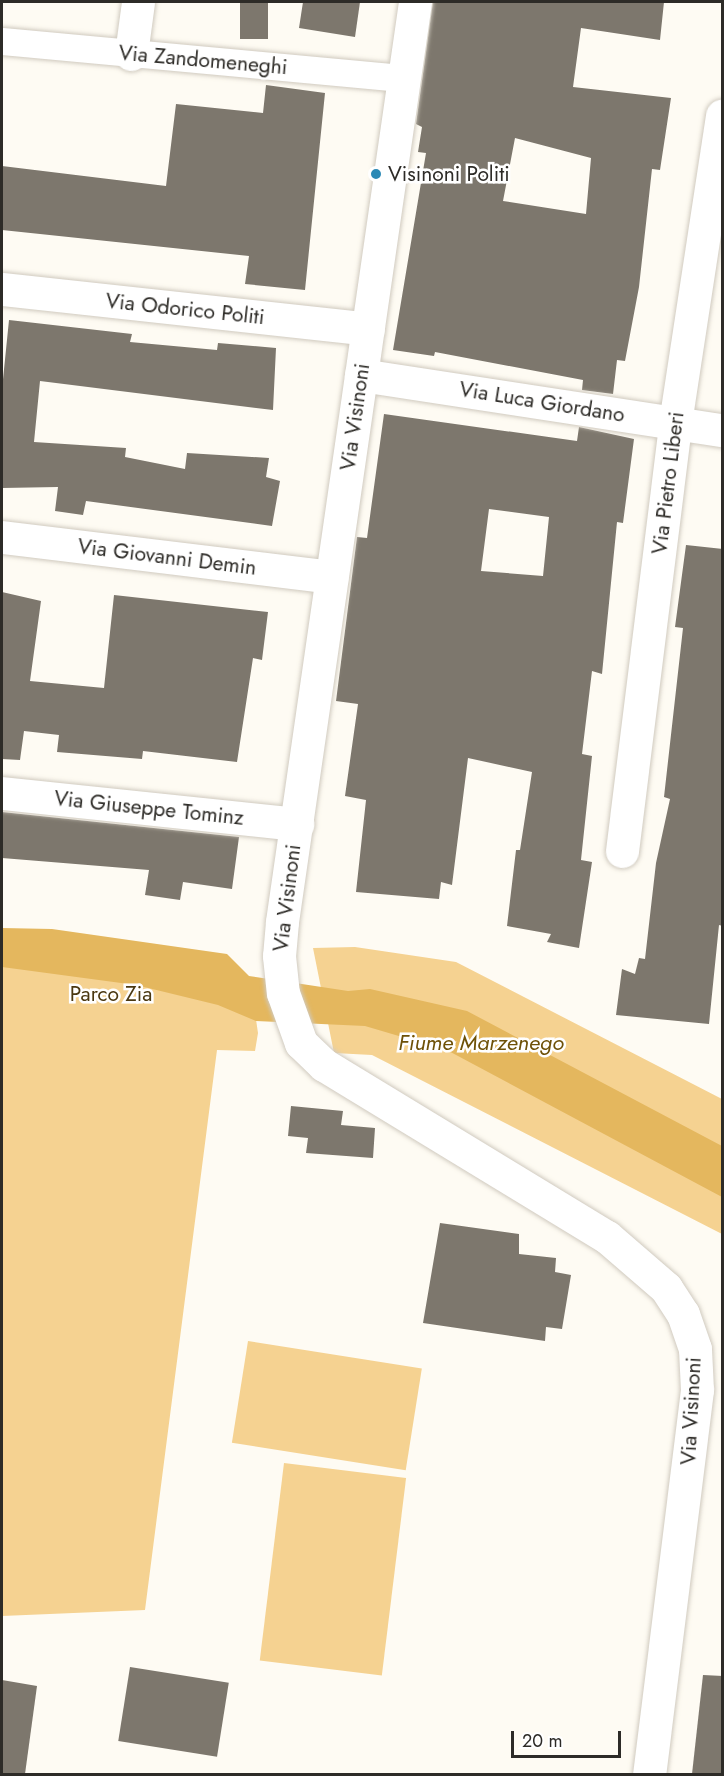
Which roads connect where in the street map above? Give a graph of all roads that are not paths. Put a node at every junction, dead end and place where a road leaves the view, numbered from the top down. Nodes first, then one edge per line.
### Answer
1 (138, 2) edge
2 (415, 2) edge
3 (2, 41) edge
4 (131, 54) junction
5 (404, 78) junction
6 (723, 116) edge
7 (2, 289) edge
8 (368, 329) junction
9 (361, 375) junction
10 (675, 423) junction
11 (723, 430) edge
12 (2, 537) edge
13 (332, 577) junction
14 (2, 793) edge
15 (297, 824) junction
16 (622, 851) dead end
17 (649, 1774) edge

1 - 4 street
2 - 5 street, Via Visinoni
3 - 4 street, Via Zandomeneghi
4 - 5 street, Via Zandomeneghi
5 - 8 street, Via Visinoni
6 - 10 street, Via Pietro Liberi
7 - 8 street, Via Odorico Politi
8 - 9 street, Via Visinoni
9 - 10 street, Via Luca Giordano
9 - 13 street, Via Visinoni
10 - 11 street, Via Luca Giordano
10 - 16 street, Via Pietro Liberi
12 - 13 street, Via Giovanni Demin
13 - 15 street, Via Visinoni
14 - 15 street, Via Giuseppe Tominz
15 - 17 street, Via Visinoni

